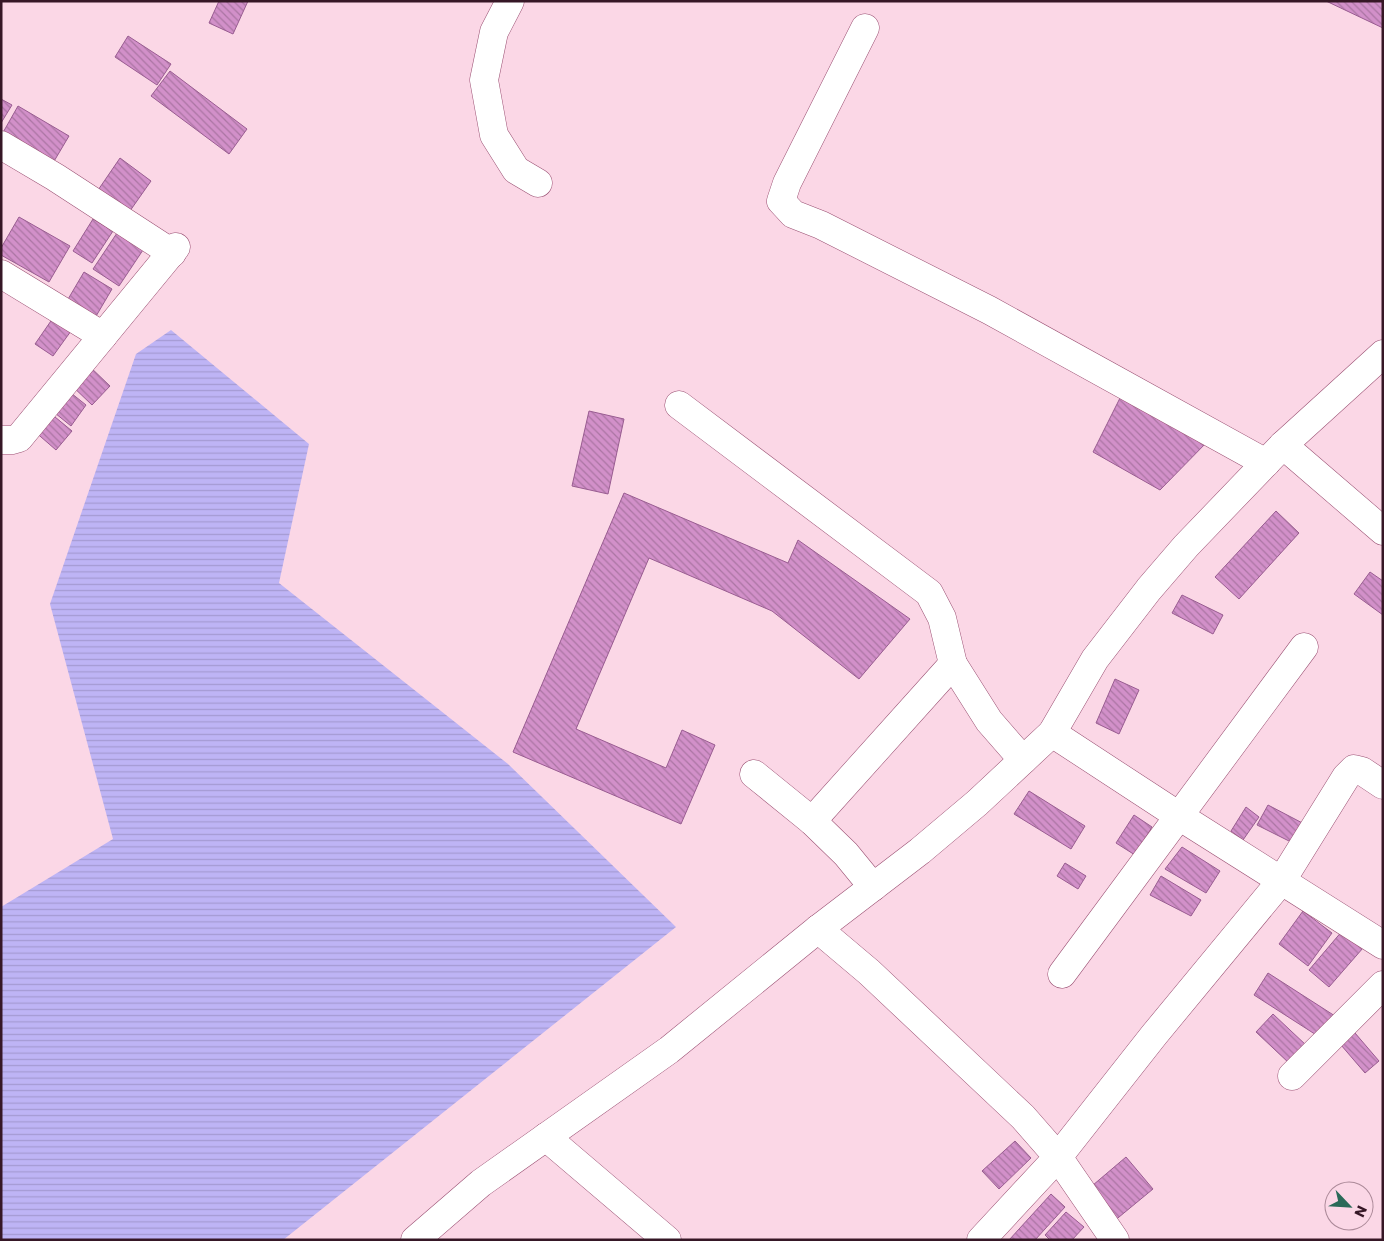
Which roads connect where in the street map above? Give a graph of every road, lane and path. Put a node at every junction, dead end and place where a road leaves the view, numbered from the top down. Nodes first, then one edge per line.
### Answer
1 (510, 1) edge
2 (865, 28) dead end
3 (1, 144) edge
4 (538, 183) dead end
5 (1, 274) edge
6 (102, 336) junction
7 (1383, 354) edge
8 (679, 405) dead end
9 (1, 440) edge
10 (1274, 454) junction
11 (1383, 531) edge
12 (1304, 647) dead end
13 (953, 664) junction
14 (1052, 733) junction
15 (1023, 760) junction
16 (754, 774) dead end
17 (1383, 785) edge
18 (1179, 816) junction
19 (812, 821) junction
20 (1282, 880) junction
21 (873, 888) junction
22 (818, 929) junction
23 (1383, 945) edge
24 (1062, 974) dead end
25 (1383, 985) edge
26 (1292, 1076) dead end
27 (546, 1137) junction
28 (1058, 1157) junction
29 (415, 1240) edge
30 (667, 1240) edge
31 (981, 1240) edge
32 (1115, 1240) edge

1 - 4 street
2 - 10 street
3 - 6 street
5 - 6 street
6 - 9 street
7 - 10 street
8 - 13 street
10 - 11 street
10 - 14 street
12 - 18 street
13 - 15 street
13 - 19 street
14 - 15 street
14 - 18 street
15 - 21 street
16 - 19 street
17 - 20 street
18 - 20 street
18 - 24 street
19 - 21 street
20 - 23 street
20 - 28 street
21 - 22 street
22 - 27 street
22 - 28 street
25 - 26 street
27 - 29 street
27 - 30 street
28 - 31 street
28 - 32 street

